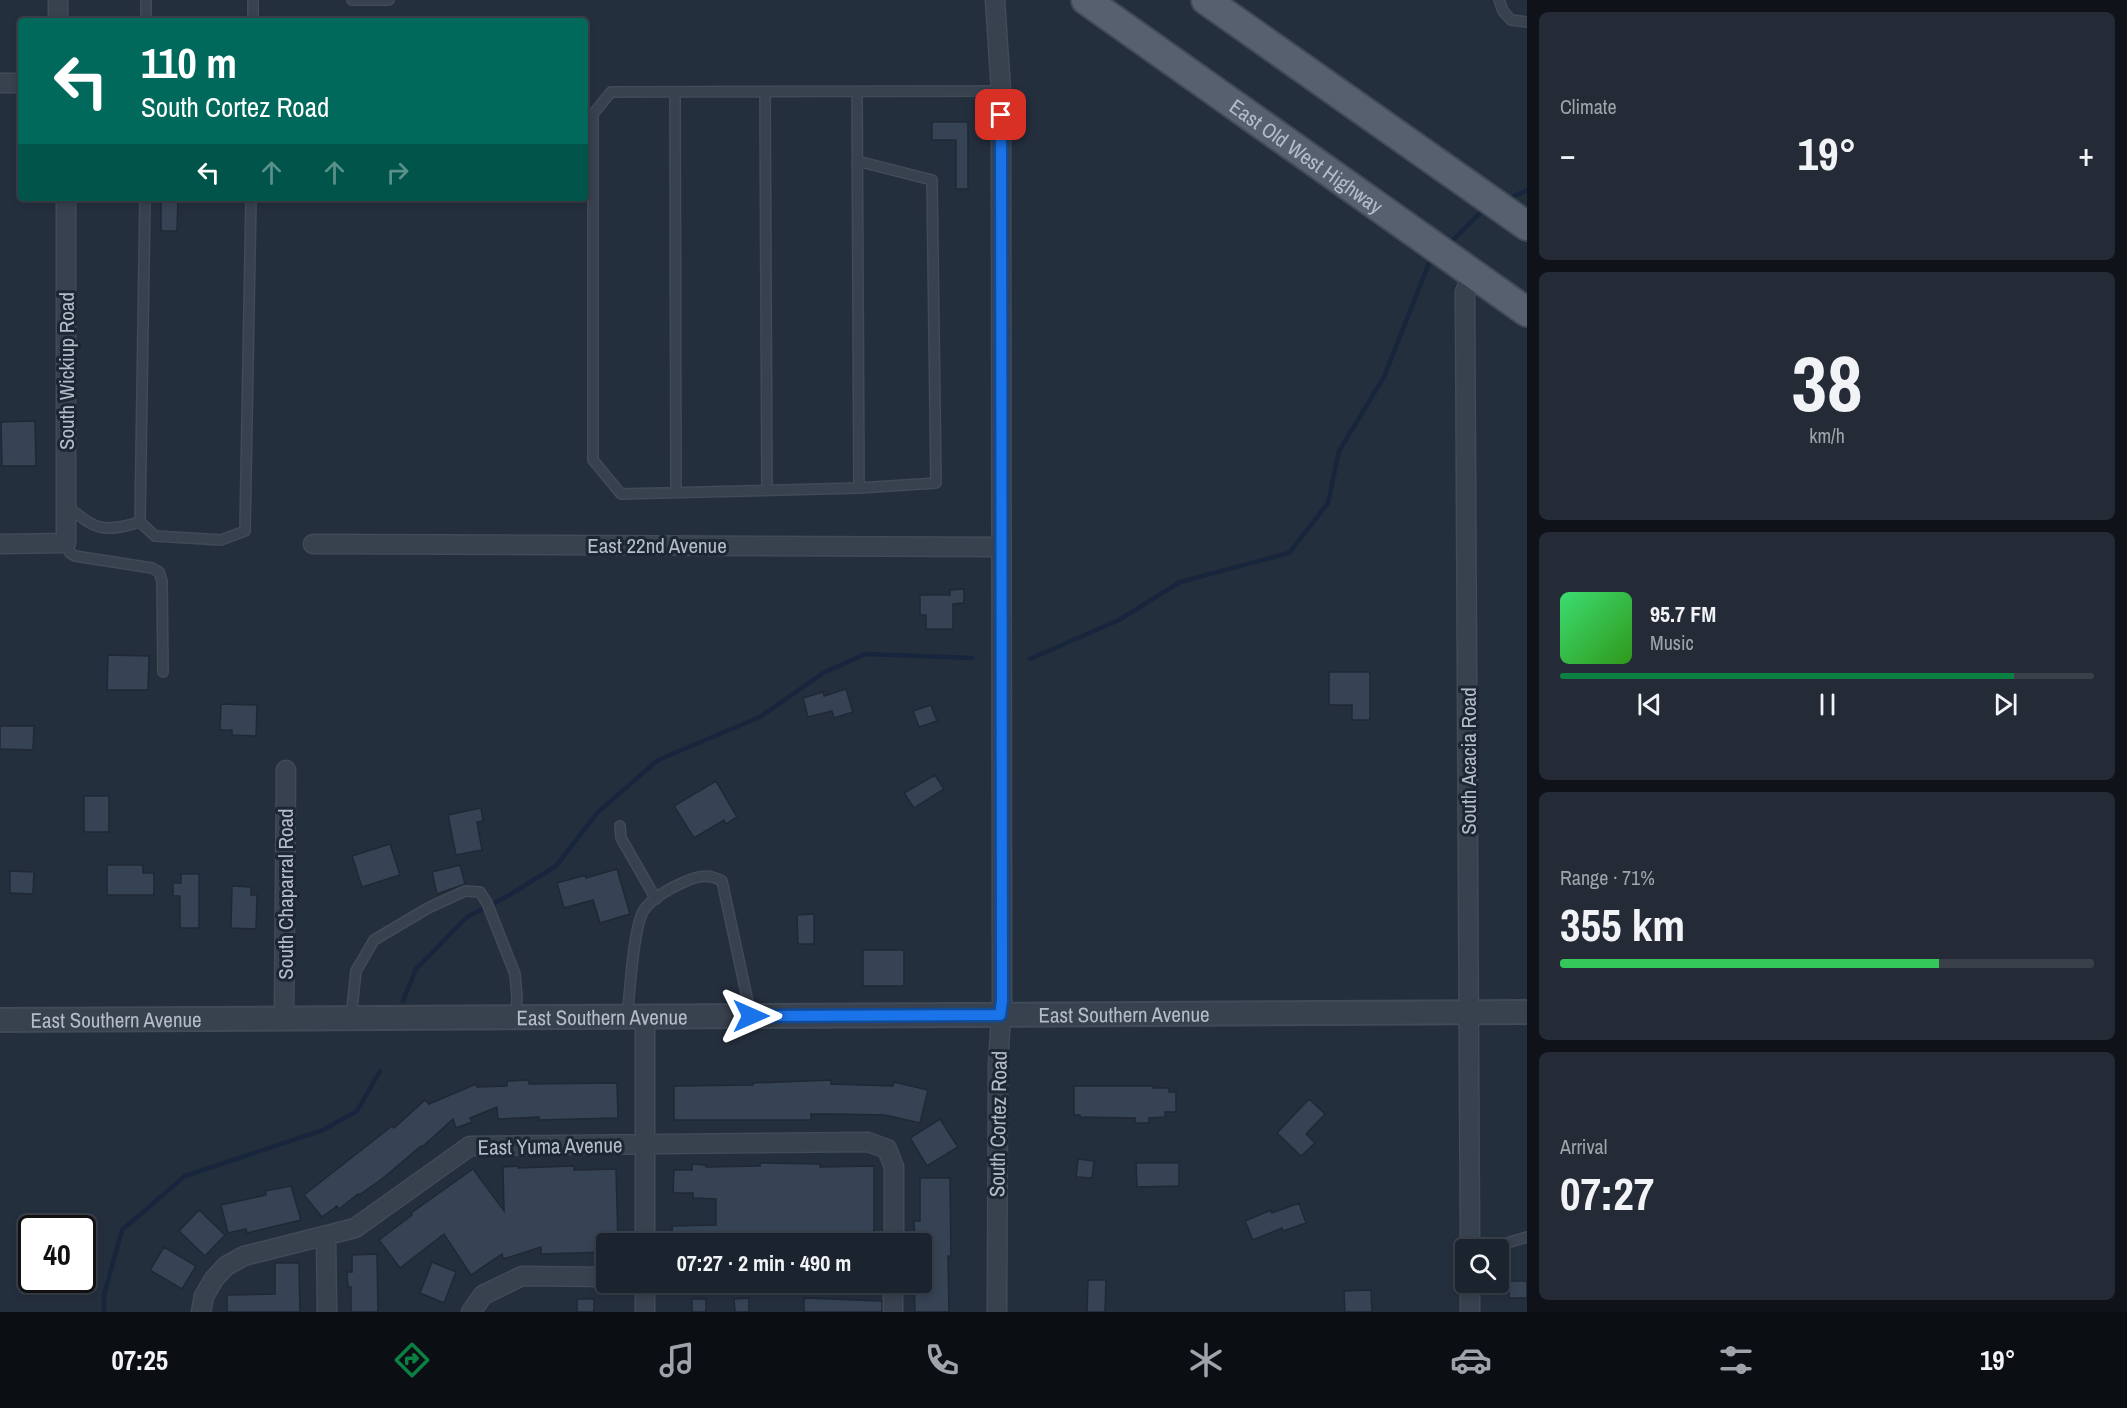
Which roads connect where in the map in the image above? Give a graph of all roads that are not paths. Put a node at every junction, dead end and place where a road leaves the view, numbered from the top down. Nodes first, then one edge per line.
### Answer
1 (58, 0) edge
2 (146, 0) edge
3 (253, 0) edge
4 (352, 0) edge
5 (389, 0) edge
6 (995, 0) edge
7 (1086, 0) edge
8 (1206, 0) edge
9 (1499, 0) edge
10 (58, 18) edge
11 (146, 18) edge
12 (253, 18) edge
13 (1527, 22) edge
14 (0, 83) edge
15 (18, 83) edge
16 (1001, 91) junction
17 (675, 92) junction
18 (765, 92) junction
19 (857, 92) junction
20 (857, 161) junction
21 (66, 201) edge
22 (145, 201) edge
23 (251, 201) edge
24 (1510, 214) edge
25 (1452, 258) junction
26 (1527, 312) edge
27 (859, 488) junction
28 (767, 490) junction
29 (676, 492) junction
30 (66, 505) junction
31 (140, 522) junction
32 (66, 543) junction
33 (0, 544) edge
34 (313, 544) dead end
35 (1000, 547) junction
36 (163, 672) dead end
37 (286, 770) dead end
38 (620, 826) dead end
39 (656, 899) junction
40 (1527, 1012) edge
41 (1469, 1013) junction
42 (1000, 1015) junction
43 (751, 1016) junction
44 (516, 1017) junction
45 (636, 1017) junction
46 (284, 1018) junction
47 (351, 1018) junction
48 (0, 1020) edge
49 (645, 1144) junction
50 (645, 1233) edge
51 (894, 1233) edge
52 (326, 1236) junction
53 (1527, 1237) edge
54 (1470, 1239) edge
55 (1509, 1242) edge
56 (596, 1276) edge
57 (645, 1293) edge
58 (893, 1293) edge
59 (1470, 1293) edge
60 (201, 1312) edge
61 (327, 1312) edge
62 (471, 1312) edge
63 (645, 1312) edge
64 (893, 1312) edge
65 (997, 1312) edge
66 (1470, 1312) edge

1 - 10 street
2 - 11 lane
3 - 12 lane
4 - 5 lane
6 - 16 street, South Cortez Road
7 - 25 main road, East Old West Highway
8 - 24 main road
9 - 13 lane
14 - 15 street
16 - 19 lane
16 - 35 street, South Cortez Road
17 - 18 lane
17 - 29 lane
17 - 29 lane
18 - 19 lane
18 - 28 lane
19 - 20 lane
20 - 27 lane
20 - 27 lane
21 - 30 street, South Wickiup Road
22 - 31 lane
23 - 31 lane
25 - 26 main road, East Old West Highway
25 - 41 street, South Acacia Road
27 - 28 lane
28 - 29 lane
30 - 31 lane
30 - 32 street, South Wickiup Road
32 - 33 street
32 - 36 lane
34 - 35 street, East 22nd Avenue
35 - 42 street, South Cortez Road
37 - 46 street, South Chaparral Road
38 - 39 lane
39 - 43 lane
39 - 45 lane
40 - 41 street, East Southern Avenue
41 - 42 street, East Southern Avenue
41 - 54 street, South Acacia Road
42 - 43 street, East Southern Avenue
42 - 65 street, South Cortez Road
43 - 45 street, East Southern Avenue
44 - 45 street, East Southern Avenue
44 - 47 street, East Southern Avenue
44 - 47 lane
45 - 49 street
46 - 47 street, East Southern Avenue
46 - 48 street, East Southern Avenue
49 - 50 street
49 - 51 street, East Yuma Avenue
49 - 52 street, East Yuma Avenue
52 - 60 street, East Yuma Avenue
52 - 61 street
53 - 55 lane
56 - 62 street
57 - 63 street
58 - 64 street
59 - 66 street

